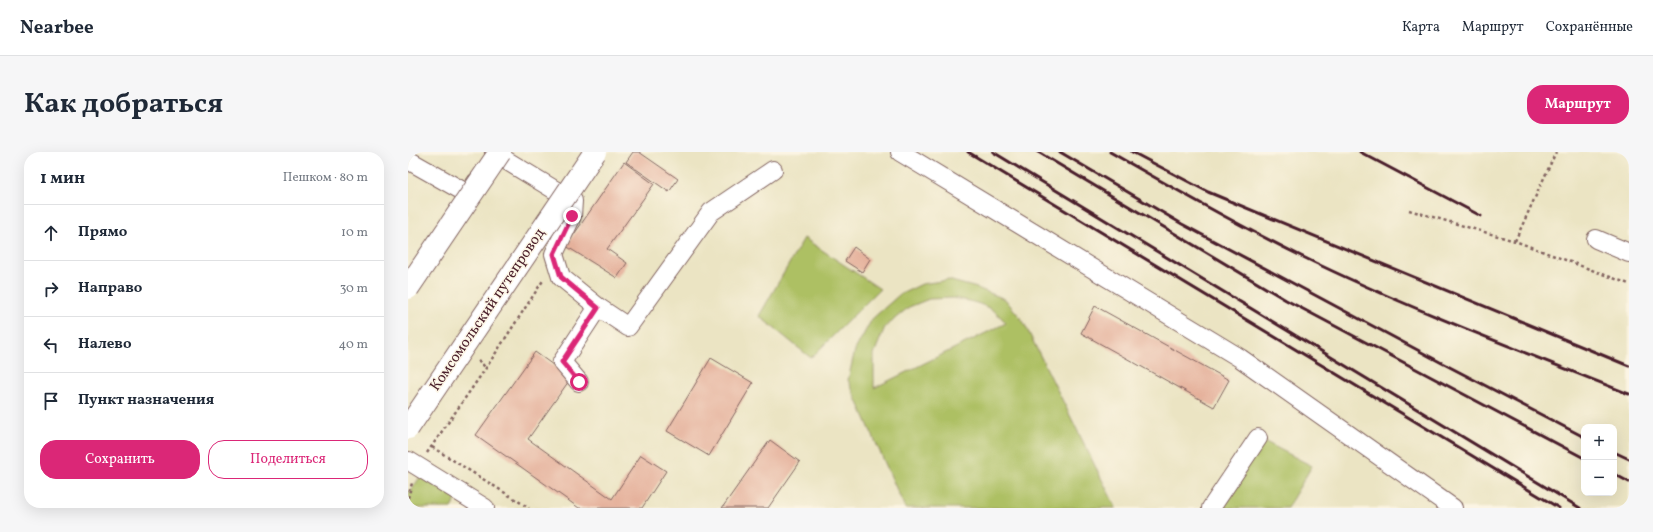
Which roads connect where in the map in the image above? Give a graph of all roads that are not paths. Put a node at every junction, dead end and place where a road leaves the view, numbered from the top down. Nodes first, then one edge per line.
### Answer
1 (495, 152) edge
2 (595, 152) edge
3 (900, 152) edge
4 (408, 160) edge
5 (773, 170) dead end
6 (1596, 239) dead end
7 (1629, 253) edge
8 (408, 288) edge
9 (598, 308) junction
10 (579, 382) dead end
11 (408, 428) edge
12 (1258, 438) dead end
13 (413, 464) edge
14 (485, 508) edge
15 (1211, 508) edge
16 (1453, 508) edge

1 - 4 street
1 - 8 main road, bridge
1 - 9 street
2 - 11 main road, Комсомольский путепровод, bridge
3 - 16 street
5 - 9 street
6 - 7 street
9 - 10 street
12 - 15 street
13 - 14 street

